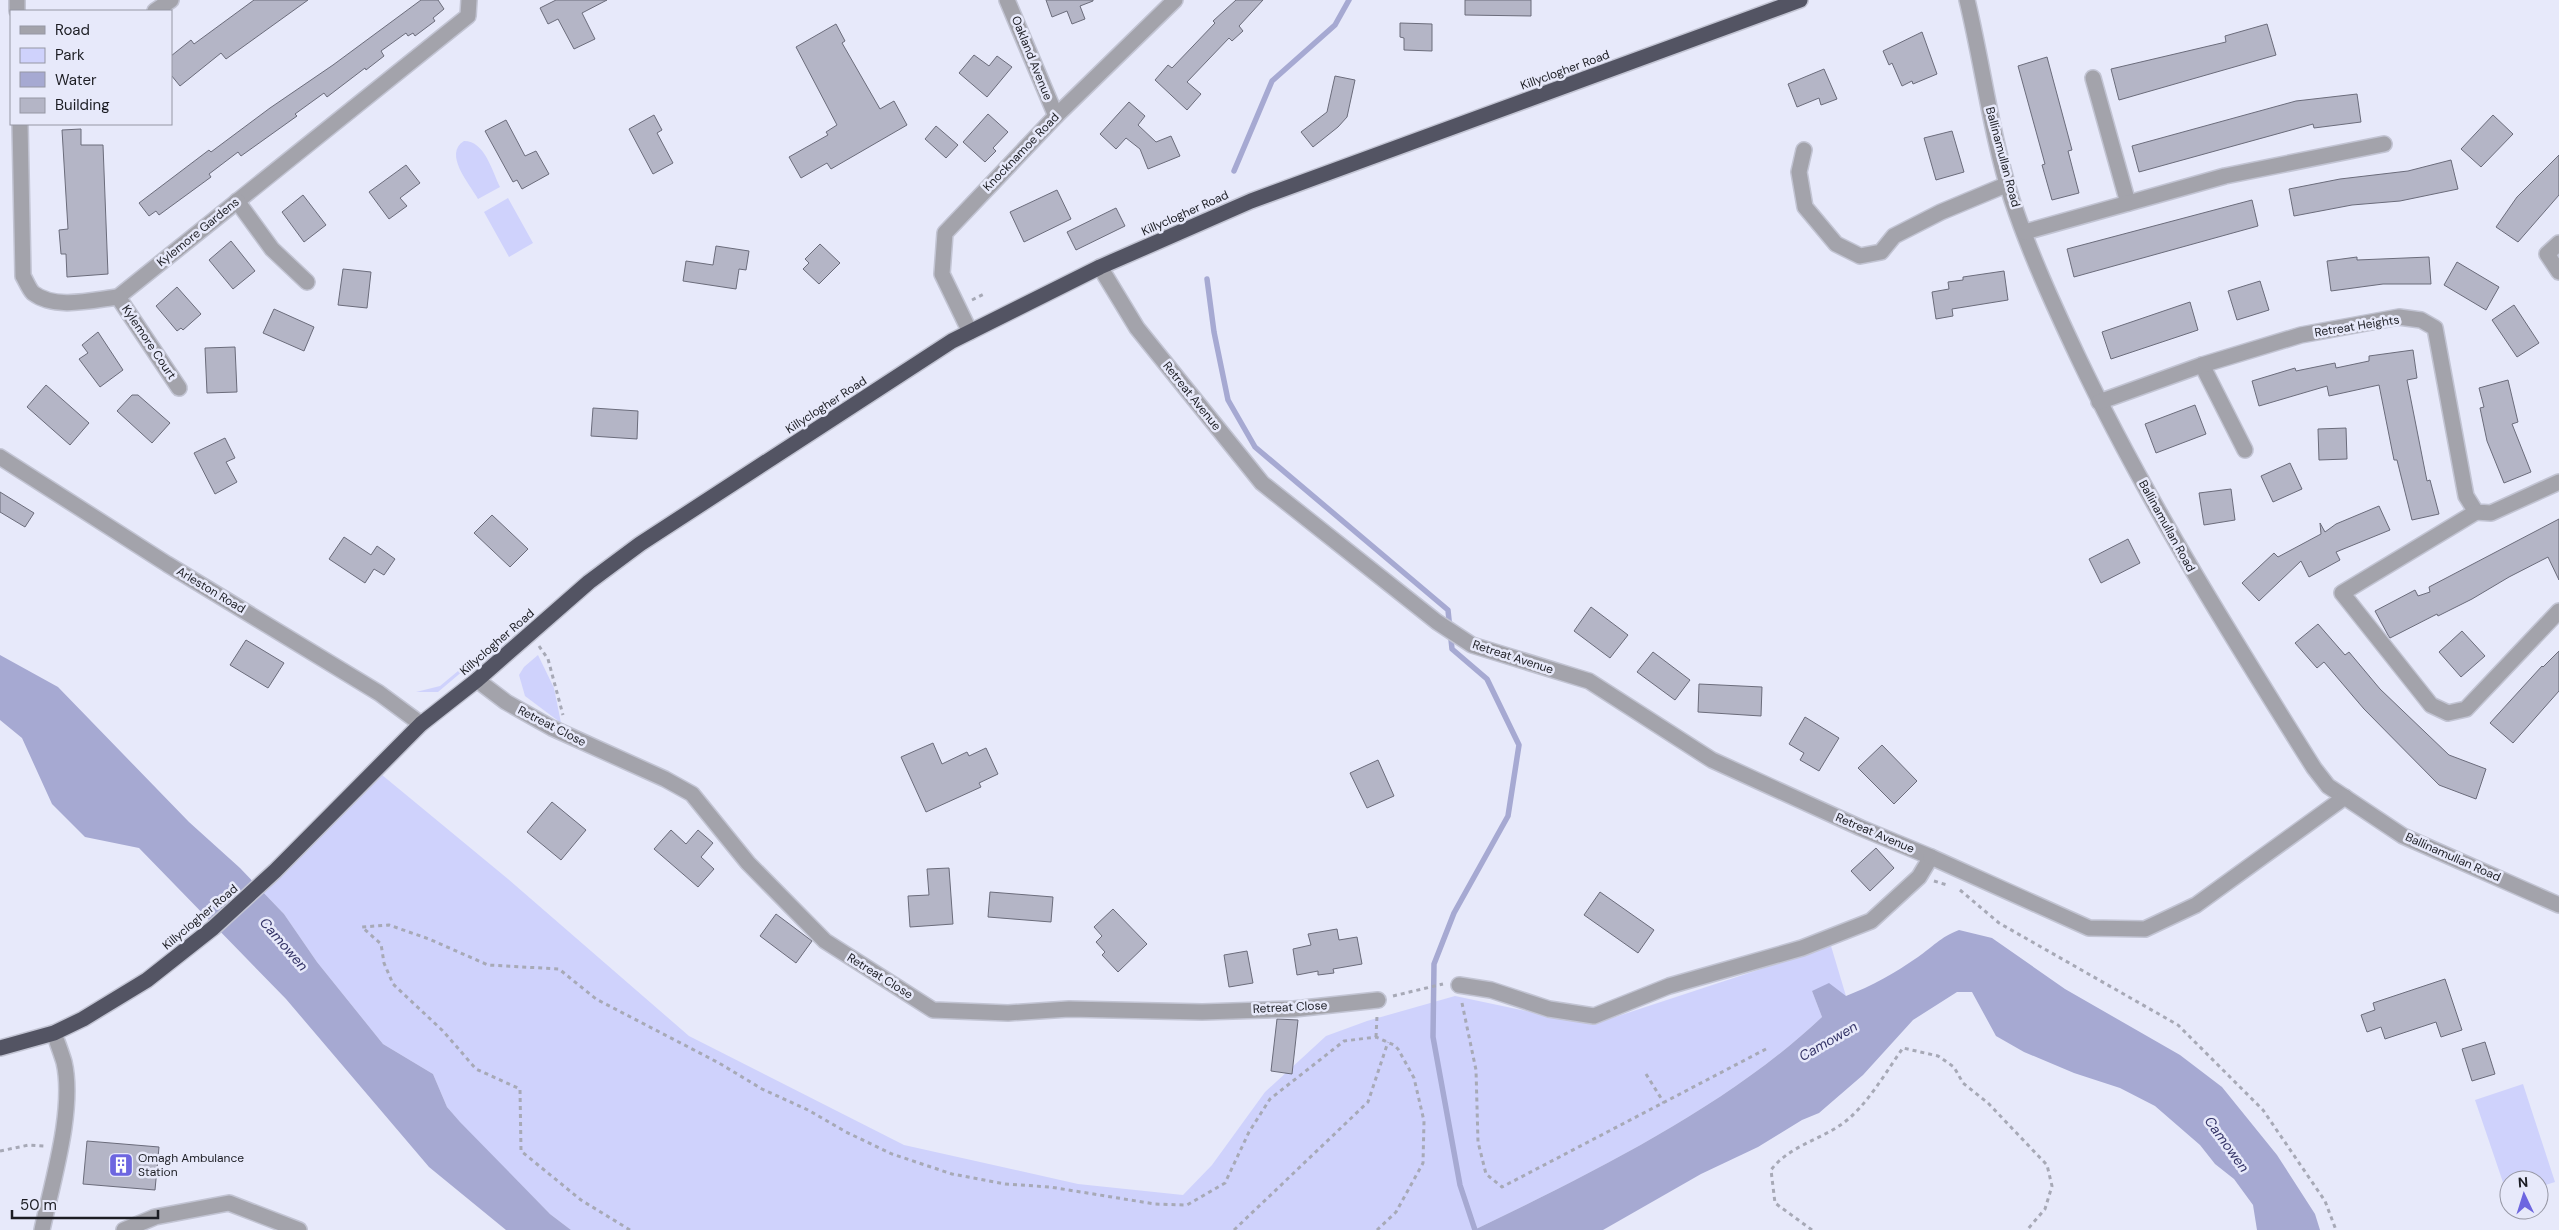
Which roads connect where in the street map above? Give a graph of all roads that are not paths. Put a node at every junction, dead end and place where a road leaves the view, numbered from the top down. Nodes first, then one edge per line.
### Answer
1 (171, 0) edge
2 (469, 0) edge
3 (1008, 0) edge
4 (1175, 0) edge
5 (1800, 0) edge
6 (1967, 0) edge
7 (156, 10) edge
8 (2093, 78) dead end
9 (1056, 116) junction
10 (20, 125) edge
11 (2384, 144) dead end
12 (1804, 150) dead end
13 (2008, 184) junction
14 (237, 201) junction
15 (2128, 203) junction
16 (2025, 232) junction
17 (2559, 243) edge
18 (1100, 267) junction
19 (2559, 272) edge
20 (307, 282) dead end
21 (118, 296) junction
22 (970, 332) junction
23 (2202, 365) junction
24 (179, 388) dead end
25 (2099, 402) junction
26 (2245, 450) dead end
27 (0, 457) edge
28 (2559, 482) edge
29 (2476, 512) junction
30 (2559, 611) edge
31 (477, 680) junction
32 (421, 724) junction
33 (2345, 797) junction
34 (1931, 857) junction
35 (2559, 905) edge
36 (1453, 984) road end
37 (1378, 1000) road end
38 (54, 1033) junction
39 (0, 1048) edge
40 (42, 1230) edge
41 (124, 1230) edge
42 (299, 1230) edge

1 - 7 street
2 - 14 street, Kylemore Gardens
3 - 9 street, Oakland Avenue
4 - 9 street, Knocknamoe Road
5 - 18 highway, Killyclogher Road
6 - 13 street, Ballinamullan Road
8 - 15 street
9 - 22 street, Knocknamoe Road
10 - 21 street, Kylemore Gardens
11 - 15 street
12 - 13 street
13 - 16 street, Ballinamullan Road
14 - 20 street
14 - 21 street, Kylemore Gardens
15 - 16 street
16 - 25 street, Ballinamullan Road
17 - 19 street
18 - 22 highway, Killyclogher Road
18 - 34 street, Retreat Avenue
21 - 24 street, Kylemore Court
22 - 31 highway, Killyclogher Road
23 - 25 street, Retreat Heights
23 - 26 street
23 - 29 street, Retreat Heights
25 - 33 street, Ballinamullan Road
27 - 32 street, Arleston Road
28 - 29 street
29 - 30 street
31 - 32 highway, Killyclogher Road
31 - 37 street, Retreat Close
32 - 38 highway, Killyclogher Road
33 - 34 street
33 - 35 street, Ballinamullan Road
34 - 36 street, Retreat Avenue
38 - 39 highway, Killyclogher Road
38 - 40 street
41 - 42 street

